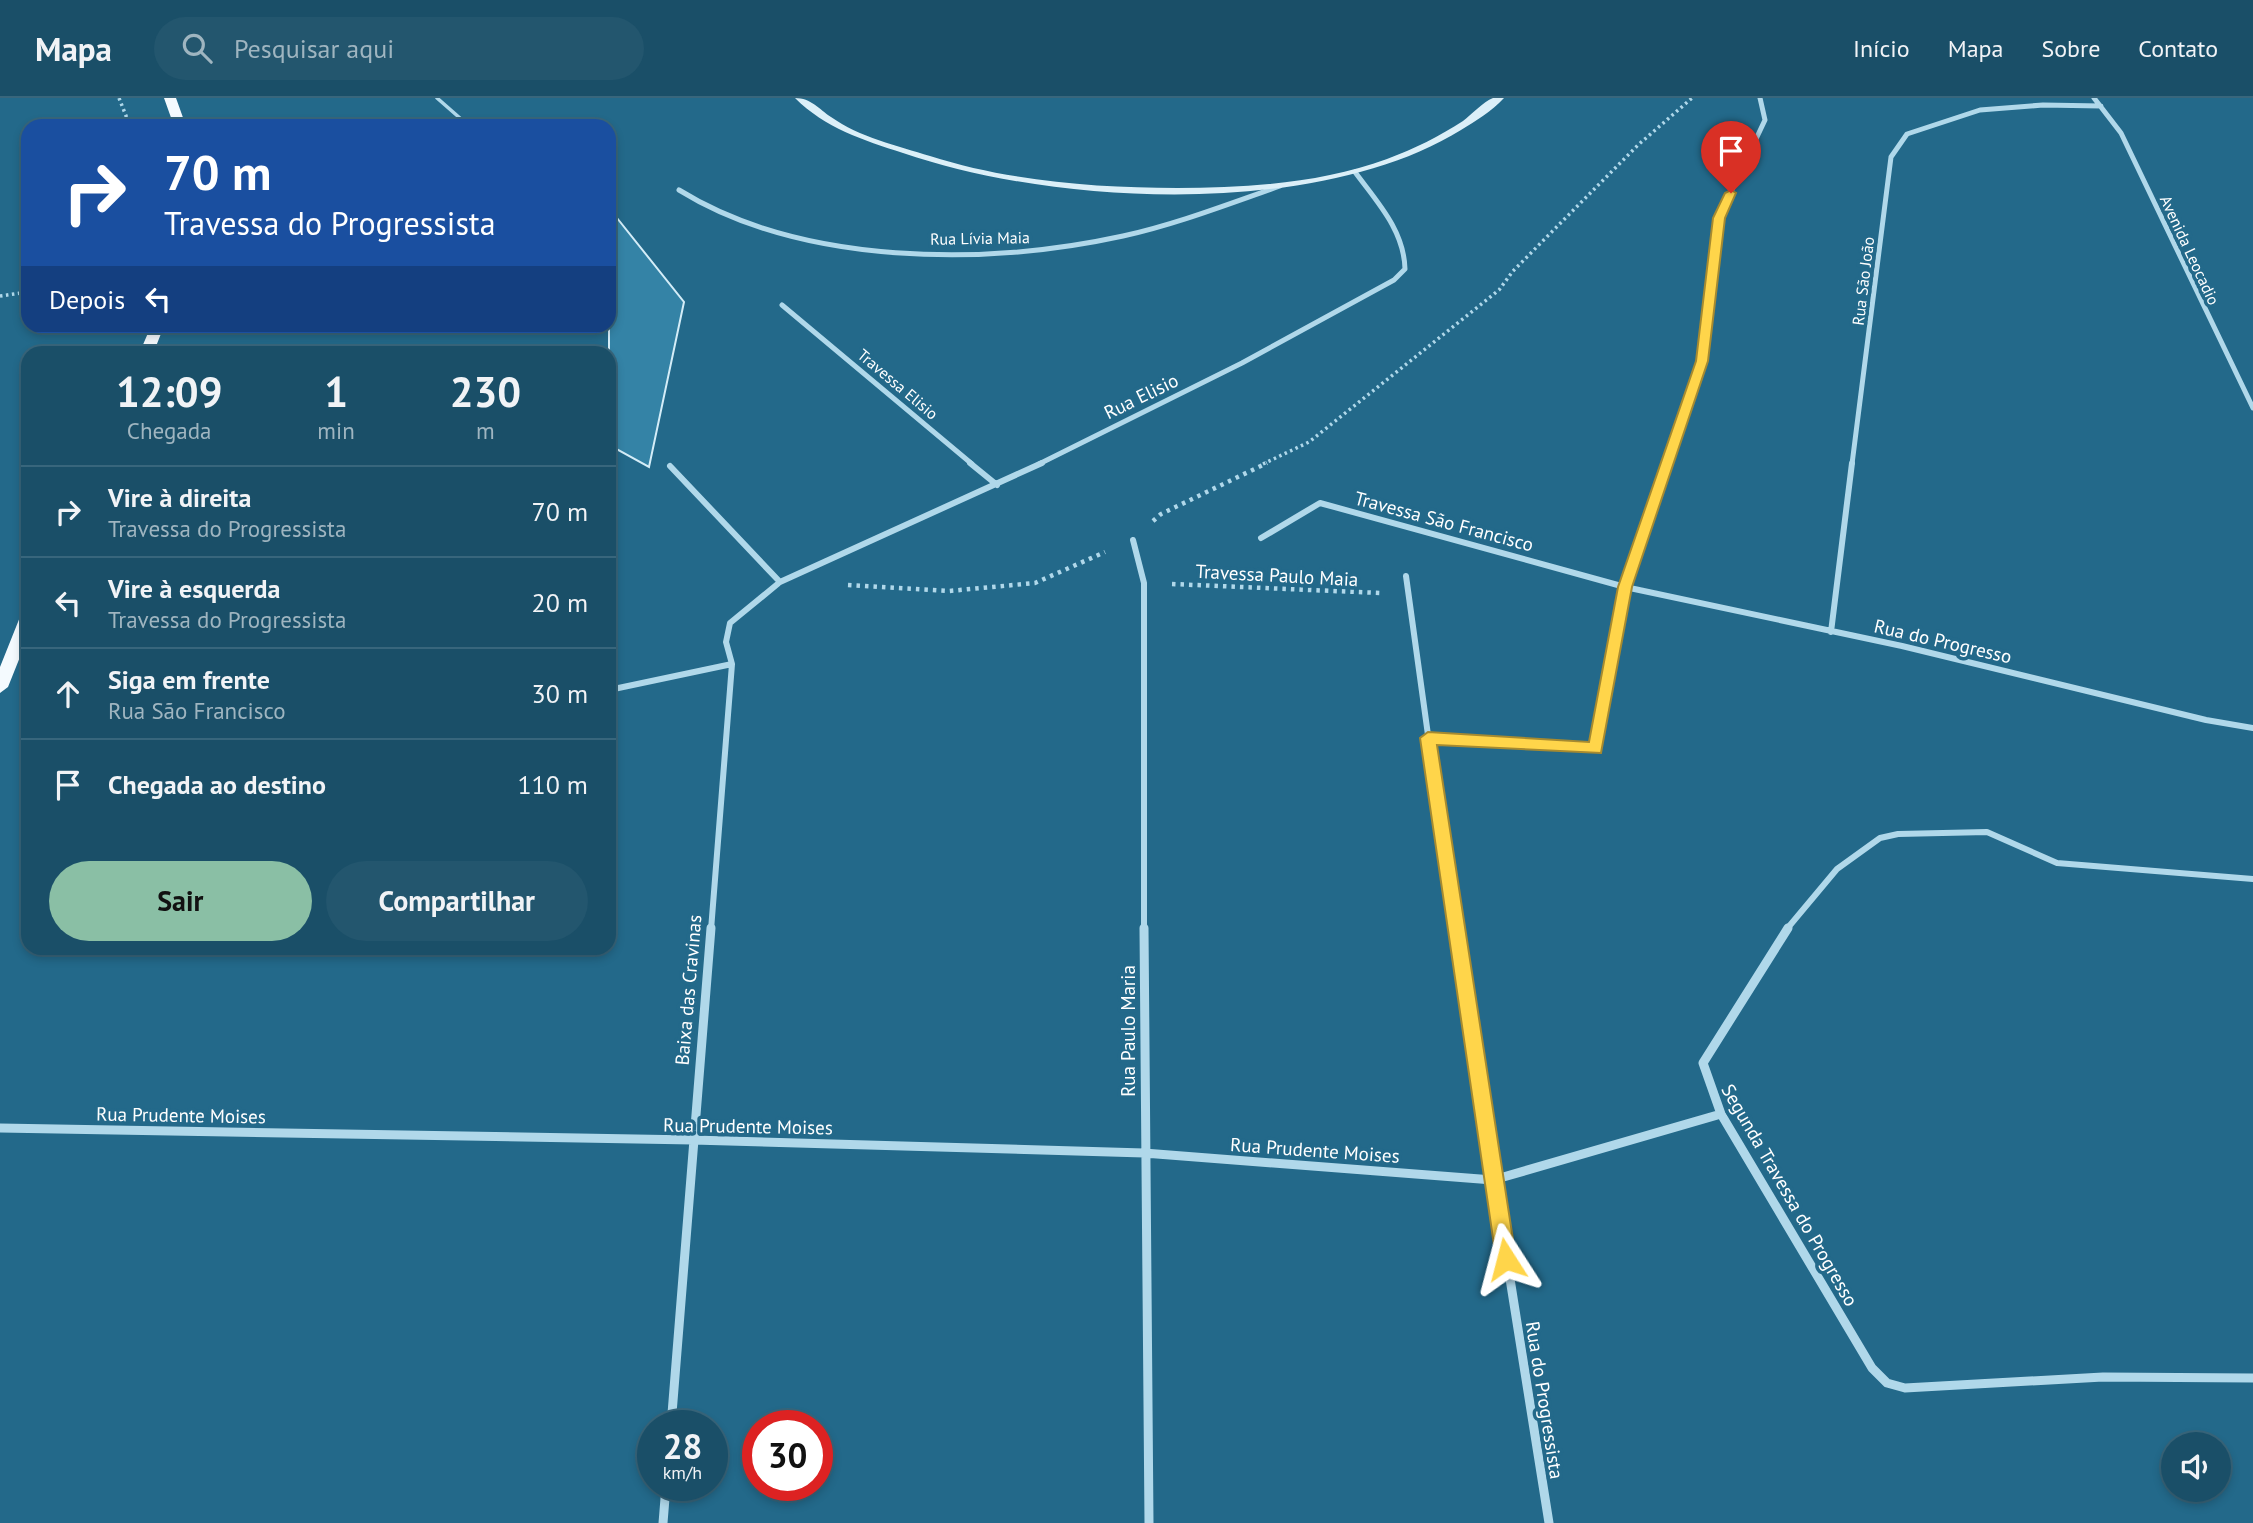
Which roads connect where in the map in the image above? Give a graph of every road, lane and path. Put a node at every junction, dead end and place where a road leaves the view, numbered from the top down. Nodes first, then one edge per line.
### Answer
1 (119, 98) edge
2 (170, 98) edge
3 (437, 98) edge
4 (800, 98) edge
5 (1499, 98) edge
6 (1692, 98) edge
7 (1760, 98) edge
8 (2094, 98) edge
9 (2101, 106) junction
10 (127, 119) edge
11 (178, 119) edge
12 (462, 119) edge
13 (1355, 172) junction
14 (1284, 184) junction
15 (678, 190) dead end
16 (21, 293) edge
17 (0, 296) edge
18 (782, 304) dead end
19 (2253, 408) edge
20 (670, 466) dead end
21 (997, 485) junction
22 (1261, 538) dead end
23 (1133, 540) junction
24 (1406, 576) dead end
25 (780, 582) junction
26 (1144, 583) junction
27 (845, 585) dead end
28 (1625, 587) junction
29 (1409, 594) junction
30 (1831, 632) junction
31 (21, 634) edge
32 (732, 664) junction
33 (0, 687) edge
34 (616, 689) edge
35 (2253, 728) edge
36 (1428, 738) junction
37 (2253, 879) edge
38 (1721, 1114) junction
39 (0, 1128) edge
40 (693, 1140) junction
41 (1144, 1153) junction
42 (1493, 1180) junction
43 (2253, 1378) edge
44 (672, 1410) edge
45 (665, 1501) edge
46 (663, 1523) edge
47 (1149, 1523) edge
48 (1549, 1523) edge

1 - 10 path
2 - 11 main road
3 - 12 lane
4 - 14 street
5 - 13 street
6 - 23 path
7 - 28 street
8 - 9 street, Avenida Leocadio
9 - 19 street, Avenida Leocadio
9 - 30 street, Rua São João
13 - 14 street
13 - 21 street, Rua Elisio
14 - 15 street, Rua Lívia Maia
16 - 17 path
18 - 21 street, Travessa Elisio
20 - 25 street
21 - 25 street, Rua Elisio
22 - 28 street, Travessa São Francisco
23 - 26 street, Rua Paulo Maria
23 - 27 path
24 - 29 street, Rua do Progressista
25 - 32 street, Baixa das Cravinas
26 - 29 path, Travessa Paulo Maia
26 - 41 street, Rua Paulo Maria
28 - 30 street, Rua do Progresso
28 - 36 street
29 - 36 street, Rua do Progressista
30 - 35 street, Rua do Progresso
31 - 33 main road
32 - 34 street
32 - 40 street, Baixa das Cravinas
36 - 42 street, Rua do Progressista
37 - 38 street, Segunda Travessa do Progresso
38 - 42 street
38 - 43 street, Segunda Travessa do Progresso
39 - 40 street, Rua Prudente Moises
40 - 41 street, Rua Prudente Moises
40 - 44 street, Baixa das Cravinas
41 - 42 street, Rua Prudente Moises
41 - 47 street, Rua Paulo Maria
42 - 48 street, Rua do Progressista
45 - 46 street

